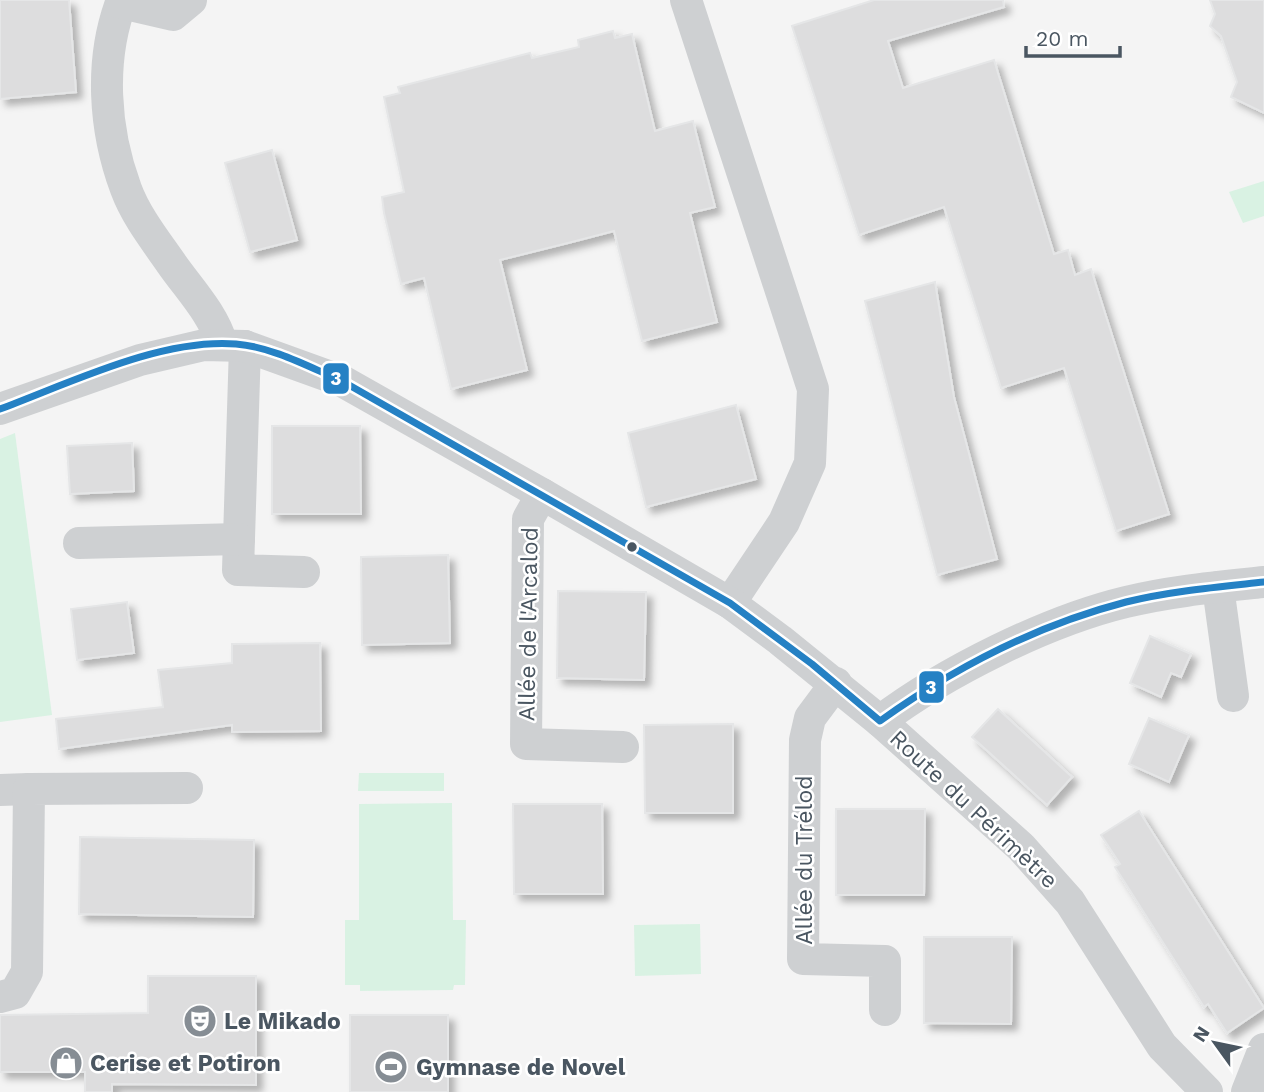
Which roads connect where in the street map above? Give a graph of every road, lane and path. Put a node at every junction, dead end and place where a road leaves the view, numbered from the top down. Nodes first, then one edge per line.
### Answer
1 (191, 0) edge
2 (686, 0) edge
3 (122, 2) edge
4 (233, 344) junction
5 (0, 409) edge
6 (542, 494) junction
7 (239, 539) junction
8 (79, 543) dead end
9 (304, 572) dead end
10 (1264, 582) edge
11 (1218, 587) junction
12 (730, 603) junction
13 (836, 683) junction
14 (1233, 696) dead end
15 (880, 721) junction
16 (623, 747) dead end
17 (187, 788) dead end
18 (14, 790) edge
19 (0, 997) edge
20 (885, 1010) dead end
21 (1264, 1049) edge
22 (1208, 1092) edge
23 (1247, 1092) edge

1 - 3 street
2 - 12 street
3 - 4 street
4 - 5 street
4 - 6 street, Route du Périmètre
4 - 7 street
6 - 12 street, Route du Périmètre
6 - 16 street, Allée de l'Arcalod
7 - 8 street
7 - 9 street
10 - 11 street
11 - 14 street
11 - 15 street
12 - 13 street, Route du Périmètre
13 - 15 street, Route du Périmètre
13 - 20 street, Allée du Trélod
15 - 22 street, Route du Périmètre
17 - 18 street
18 - 19 street
21 - 23 street

